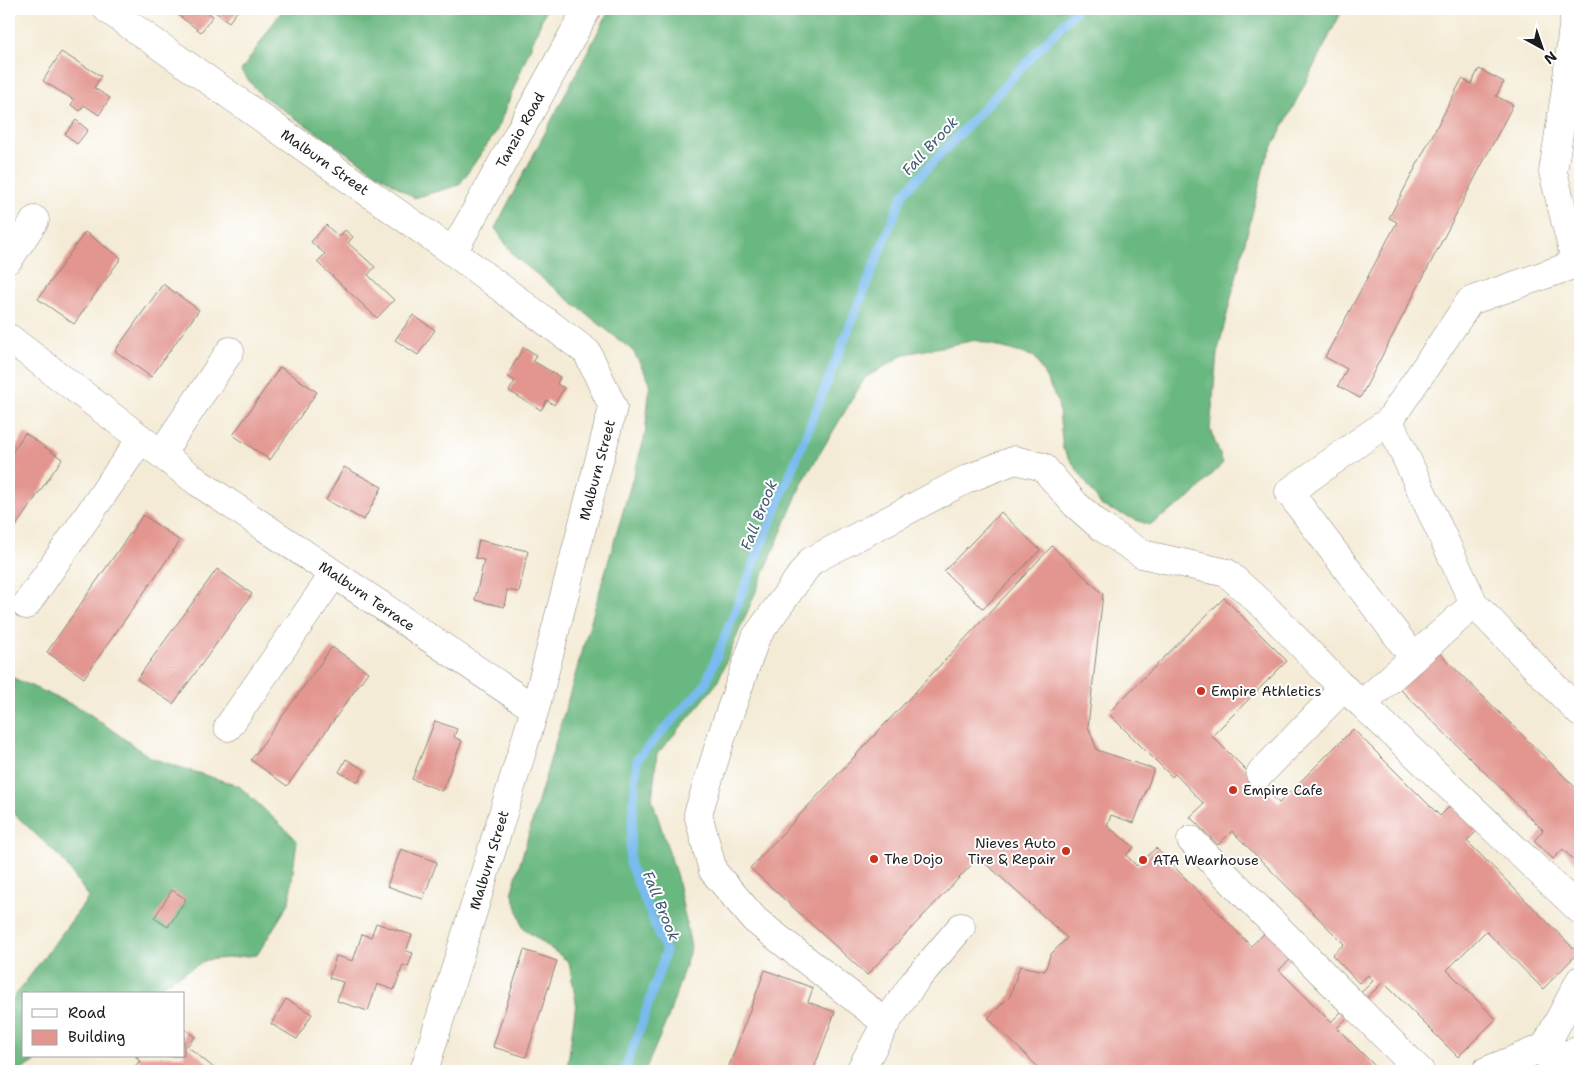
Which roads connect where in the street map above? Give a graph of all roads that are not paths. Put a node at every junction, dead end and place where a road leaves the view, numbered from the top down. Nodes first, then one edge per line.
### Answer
1 (108, 9) edge
2 (587, 9) edge
3 (1575, 9) edge
4 (35, 220) dead end
5 (453, 252) junction
6 (9, 259) edge
7 (1578, 266) edge
8 (9, 338) edge
9 (230, 351) dead end
10 (1389, 420) junction
11 (151, 447) junction
12 (334, 574) junction
13 (1474, 604) junction
14 (26, 605) dead end
15 (1414, 658) junction
16 (1353, 696) junction
17 (535, 709) junction
18 (1580, 713) edge
19 (228, 727) dead end
20 (1260, 774) dead end
21 (1191, 840) dead end
22 (1580, 910) edge
23 (961, 927) dead end
24 (1580, 980) edge
25 (886, 1023) junction
26 (1580, 1050) edge
27 (1550, 1059) edge
28 (424, 1071) edge
29 (860, 1071) edge
30 (1420, 1071) edge
31 (1486, 1071) edge

1 - 5 street, Malburn Street
2 - 5 street, Tanzio Road
3 - 7 street
4 - 6 street
5 - 17 street, Malburn Street
7 - 10 street
8 - 11 street, Malburn Terrace
9 - 11 street
10 - 13 street
10 - 15 street
11 - 12 street, Malburn Terrace
11 - 14 street
12 - 17 street, Malburn Terrace
12 - 19 street
13 - 15 street
13 - 18 street
15 - 16 street
16 - 20 street
16 - 22 street
16 - 25 street
17 - 28 street, Malburn Street
21 - 30 street
23 - 25 street
24 - 27 street
25 - 29 street
26 - 27 street
27 - 31 street

